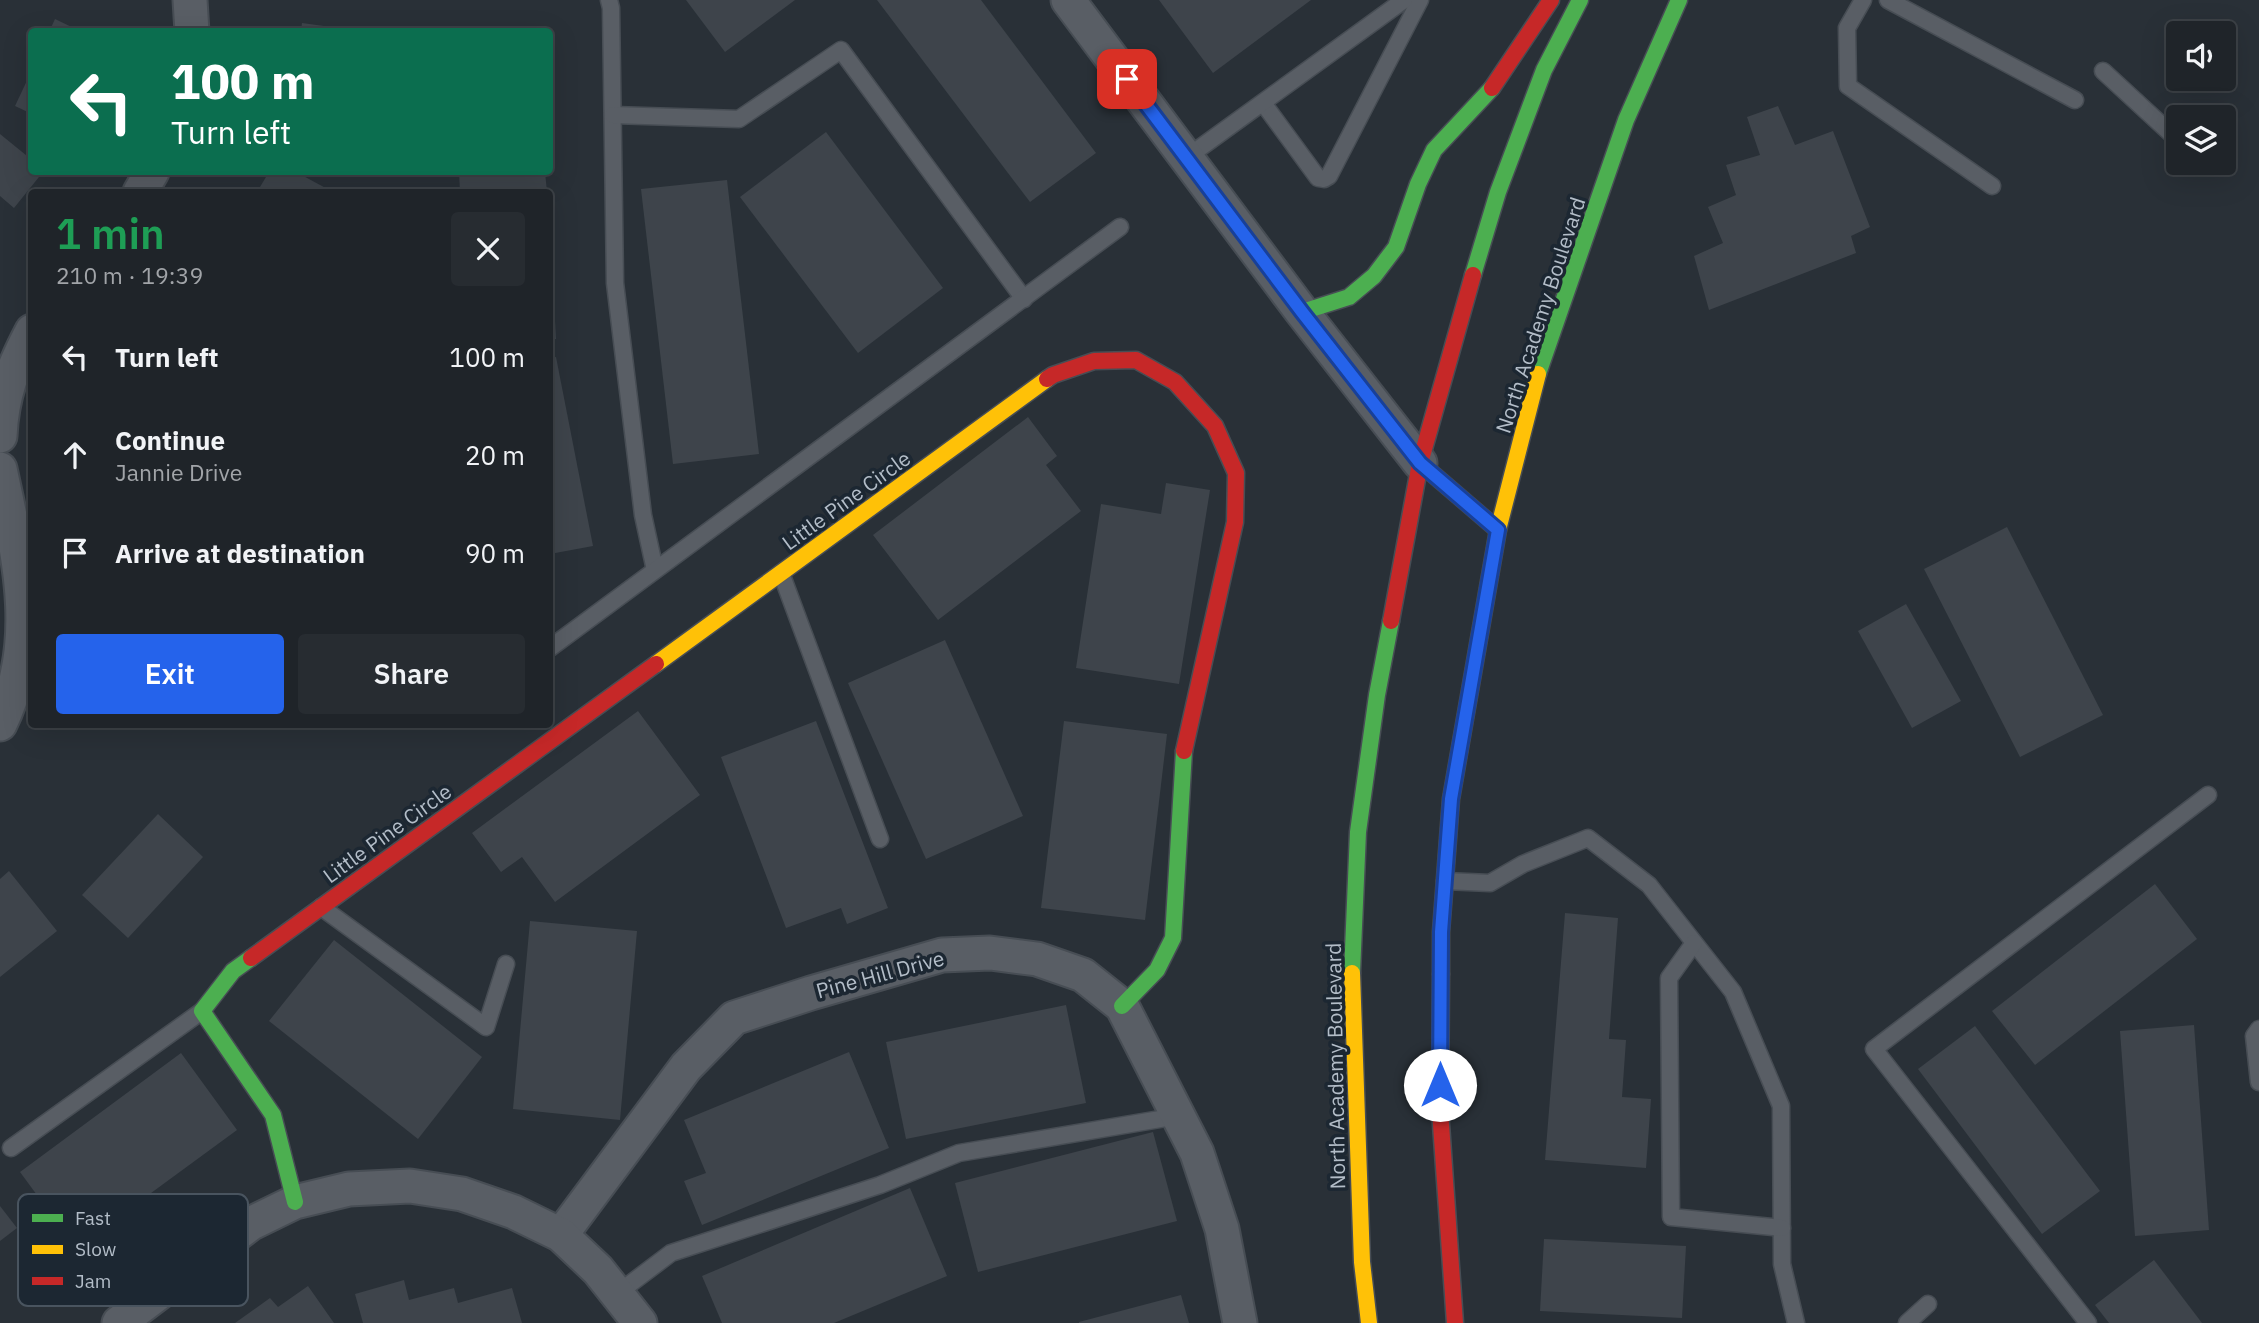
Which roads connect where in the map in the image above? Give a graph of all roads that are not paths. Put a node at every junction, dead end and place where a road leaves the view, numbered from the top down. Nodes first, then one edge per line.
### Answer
1 (190, 0) edge
2 (609, 0) edge
3 (1068, 0) edge
4 (1404, 0) edge
5 (1420, 0) edge
6 (1551, 0) edge
7 (1580, 0) edge
8 (1679, 0) edge
9 (1863, 0) edge
10 (1888, 0) edge
11 (192, 28) edge
12 (2103, 71) dead end
13 (2075, 100) dead end
14 (1263, 103) junction
15 (613, 115) junction
16 (2166, 129) edge
17 (1186, 158) junction
18 (1992, 186) dead end
19 (1120, 227) dead end
20 (1024, 299) junction
21 (1302, 312) junction
22 (28, 339) edge
23 (0, 436) edge
24 (1420, 463) junction
25 (0, 469) edge
26 (1498, 530) junction
27 (655, 570) junction
28 (781, 573) junction
29 (553, 646) edge
30 (0, 724) edge
31 (2208, 794) dead end
32 (880, 839) dead end
33 (1445, 881) junction
34 (321, 907) junction
35 (1694, 943) junction
36 (506, 964) dead end
37 (1122, 1006) junction
38 (202, 1011) junction
39 (2259, 1029) edge
40 (2259, 1082) edge
41 (1178, 1116) junction
42 (11, 1148) dead end
43 (295, 1202) junction
44 (248, 1226) edge
45 (1782, 1228) junction
46 (561, 1235) junction
47 (618, 1293) junction
48 (1928, 1304) dead end
49 (141, 1306) edge
50 (119, 1323) edge
51 (640, 1323) edge
52 (1240, 1323) edge
53 (1369, 1323) edge
54 (1454, 1323) edge
55 (1796, 1323) edge
56 (1908, 1323) edge
57 (2088, 1323) edge

1 - 11 street
2 - 15 lane
3 - 17 street
4 - 14 lane
5 - 14 lane
6 - 21 main road
7 - 24 main road, North Academy Boulevard
8 - 26 main road, North Academy Boulevard
9 - 18 lane
10 - 13 lane
12 - 16 lane
14 - 17 lane
15 - 20 lane
15 - 27 lane
17 - 21 street
19 - 20 lane
20 - 27 lane
21 - 24 street
22 - 23 street
24 - 26 main road
24 - 53 main road, North Academy Boulevard
25 - 30 street
26 - 33 main road, North Academy Boulevard
27 - 29 lane
28 - 32 lane
28 - 34 main road, Little Pine Circle
28 - 37 main road, Little Pine Circle
31 - 57 lane
33 - 35 lane
33 - 54 main road, North Academy Boulevard
34 - 36 lane
34 - 38 main road, Little Pine Circle
35 - 45 lane
35 - 45 lane
37 - 41 street, Pine Hill Drive
37 - 46 street, Pine Hill Drive
38 - 42 lane
38 - 43 main road
39 - 40 lane
41 - 47 lane
41 - 52 street, Pine Hill Drive
43 - 44 street
43 - 46 street
45 - 55 lane
46 - 47 street
47 - 51 street
48 - 56 lane
49 - 50 street

